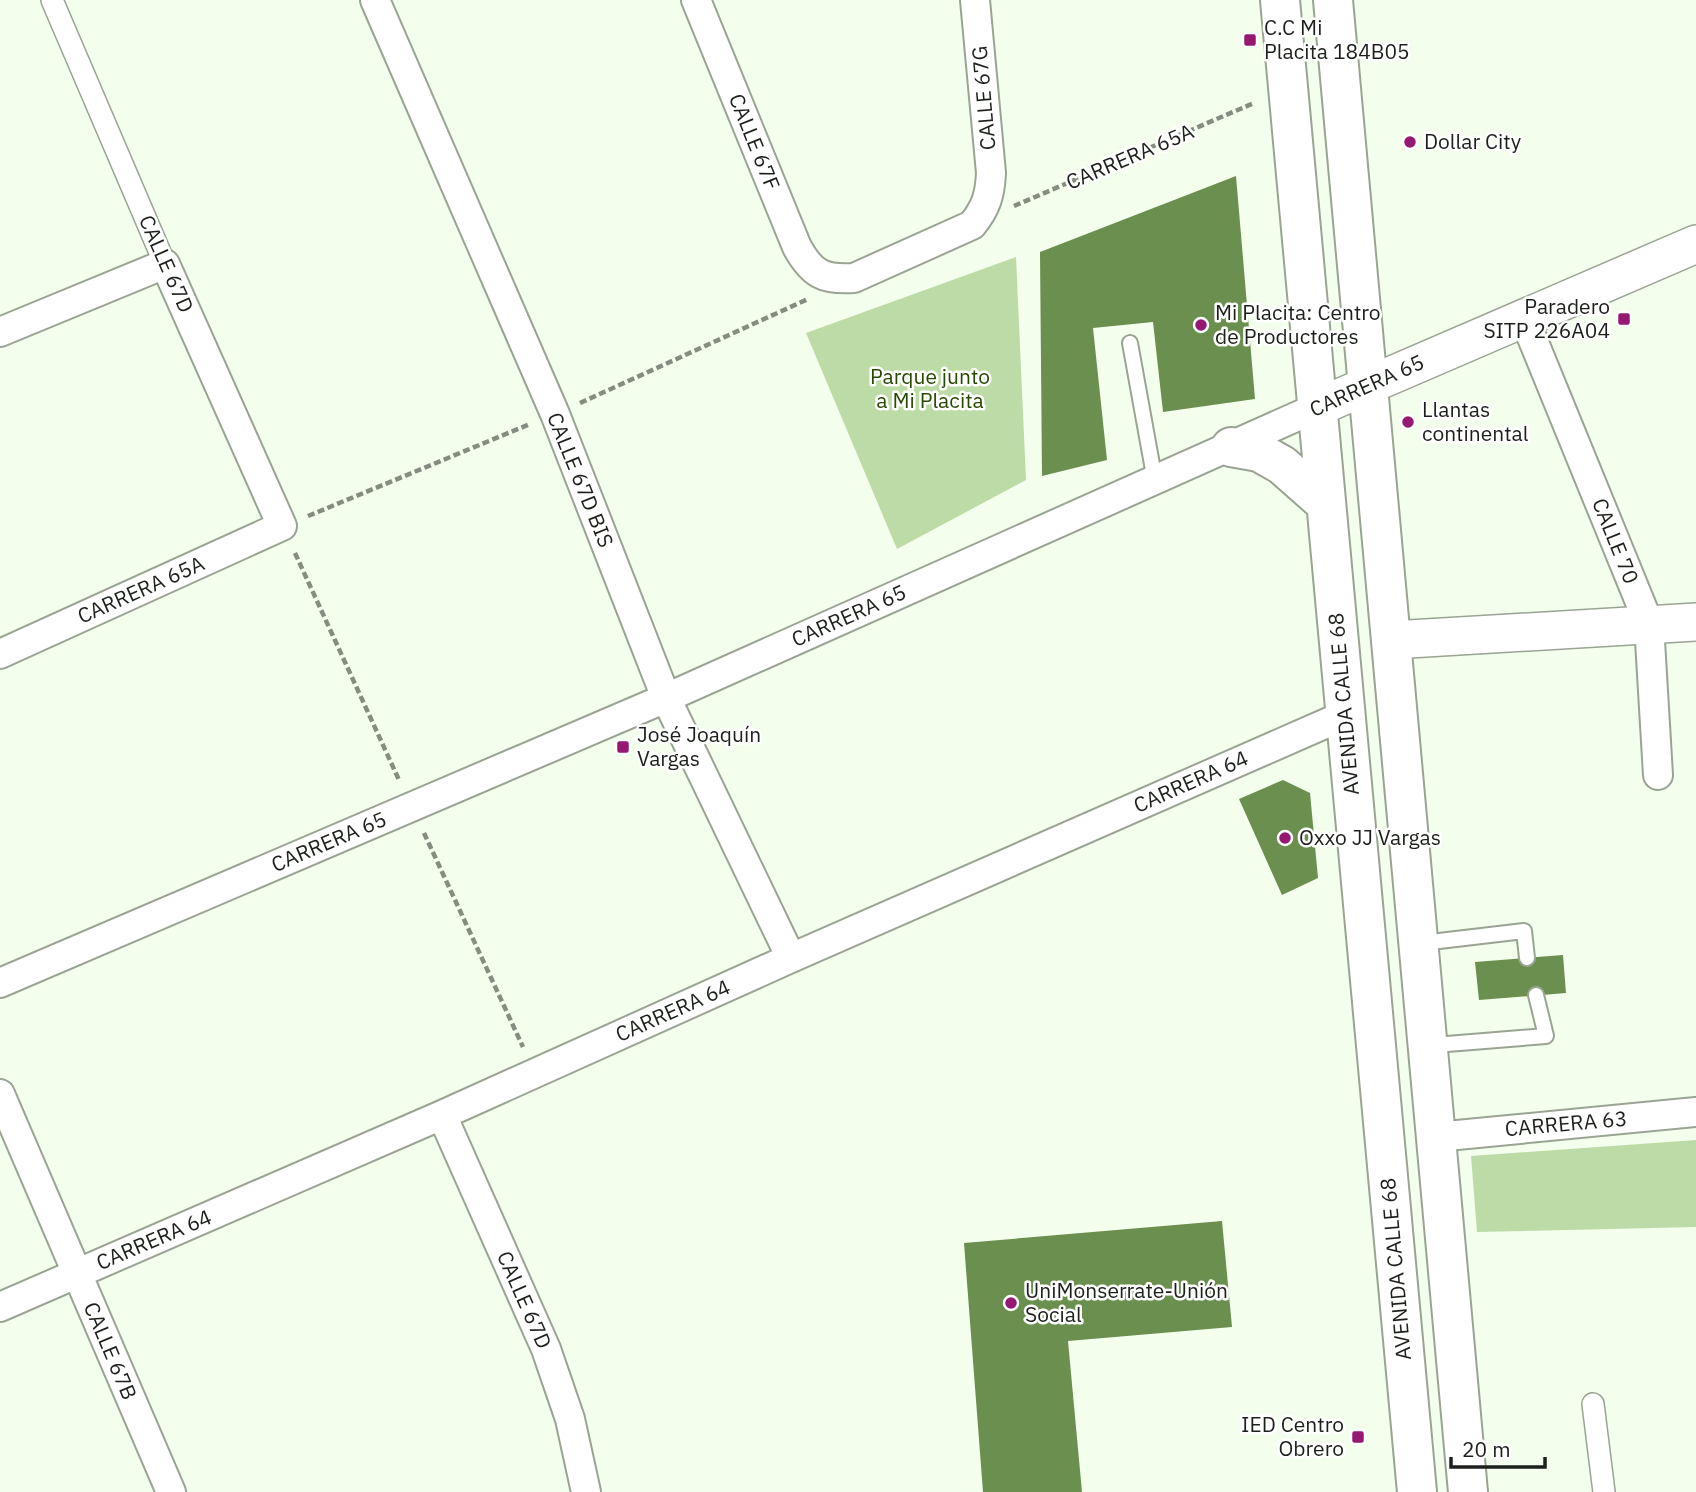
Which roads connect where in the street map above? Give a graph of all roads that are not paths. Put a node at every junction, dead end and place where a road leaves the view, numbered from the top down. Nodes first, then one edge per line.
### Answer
1 (52, 0) edge
2 (375, 0) edge
3 (696, 0) edge
4 (975, 0) edge
5 (1280, 0) edge
6 (1333, 0) edge
7 (972, 225) joint
8 (1696, 244) edge
9 (165, 264) junction
10 (1524, 318) junction
11 (0, 332) edge
12 (1130, 343) dead end
13 (1369, 385) junction
14 (1318, 407) junction
15 (1231, 447) junction
16 (1155, 481) junction
17 (1325, 503) junction
18 (282, 526) joint
19 (1696, 622) edge
20 (1648, 624) junction
21 (1392, 640) junction
22 (0, 654) edge
23 (666, 698) junction
24 (1345, 715) junction
25 (1658, 775) dead end
26 (1419, 945) junction
27 (791, 958) junction
28 (1527, 958) dead end
29 (0, 983) edge
30 (1536, 995) dead end
31 (1428, 1043) junction
32 (0, 1094) edge
33 (1696, 1112) edge
34 (442, 1115) junction
35 (1436, 1136) junction
36 (77, 1273) junction
37 (0, 1307) edge
38 (1593, 1404) dead end
39 (171, 1492) edge
40 (586, 1492) edge
41 (1417, 1492) edge
42 (1468, 1492) edge
43 (1604, 1492) edge

1 - 9 street, CALLE 67D
2 - 23 street, CALLE 67D BIS
3 - 7 street, CALLE 67F
4 - 7 street, CALLE 67G
5 - 14 main road, AVENIDA CALLE 68
6 - 13 main road
8 - 10 street, CARRERA 65
9 - 11 street
9 - 18 street, CALLE 67D
10 - 13 street, CARRERA 65
10 - 20 street, CALLE 70
12 - 16 lane
13 - 14 street, CARRERA 65
13 - 21 main road
14 - 15 street, CARRERA 65
14 - 17 main road, AVENIDA CALLE 68
15 - 16 street, CARRERA 65
15 - 17 main road
16 - 23 street, CARRERA 65
17 - 24 main road, AVENIDA CALLE 68
18 - 22 street, CARRERA 65A
19 - 20 street
20 - 21 street
20 - 25 street, CALLE 70
21 - 26 main road
23 - 27 street, CALLE 67D BIS
23 - 29 street, CARRERA 65
24 - 27 street, CARRERA 64
24 - 41 main road, AVENIDA CALLE 68
26 - 28 lane
26 - 31 main road
27 - 34 street, CARRERA 64
30 - 31 lane
31 - 35 main road
32 - 36 street, CALLE 67B
33 - 35 street, CARRERA 63
34 - 36 street, CARRERA 64
34 - 40 street, CALLE 67D
35 - 42 main road
36 - 37 street, CARRERA 64
36 - 39 street, CALLE 67B
38 - 43 street

